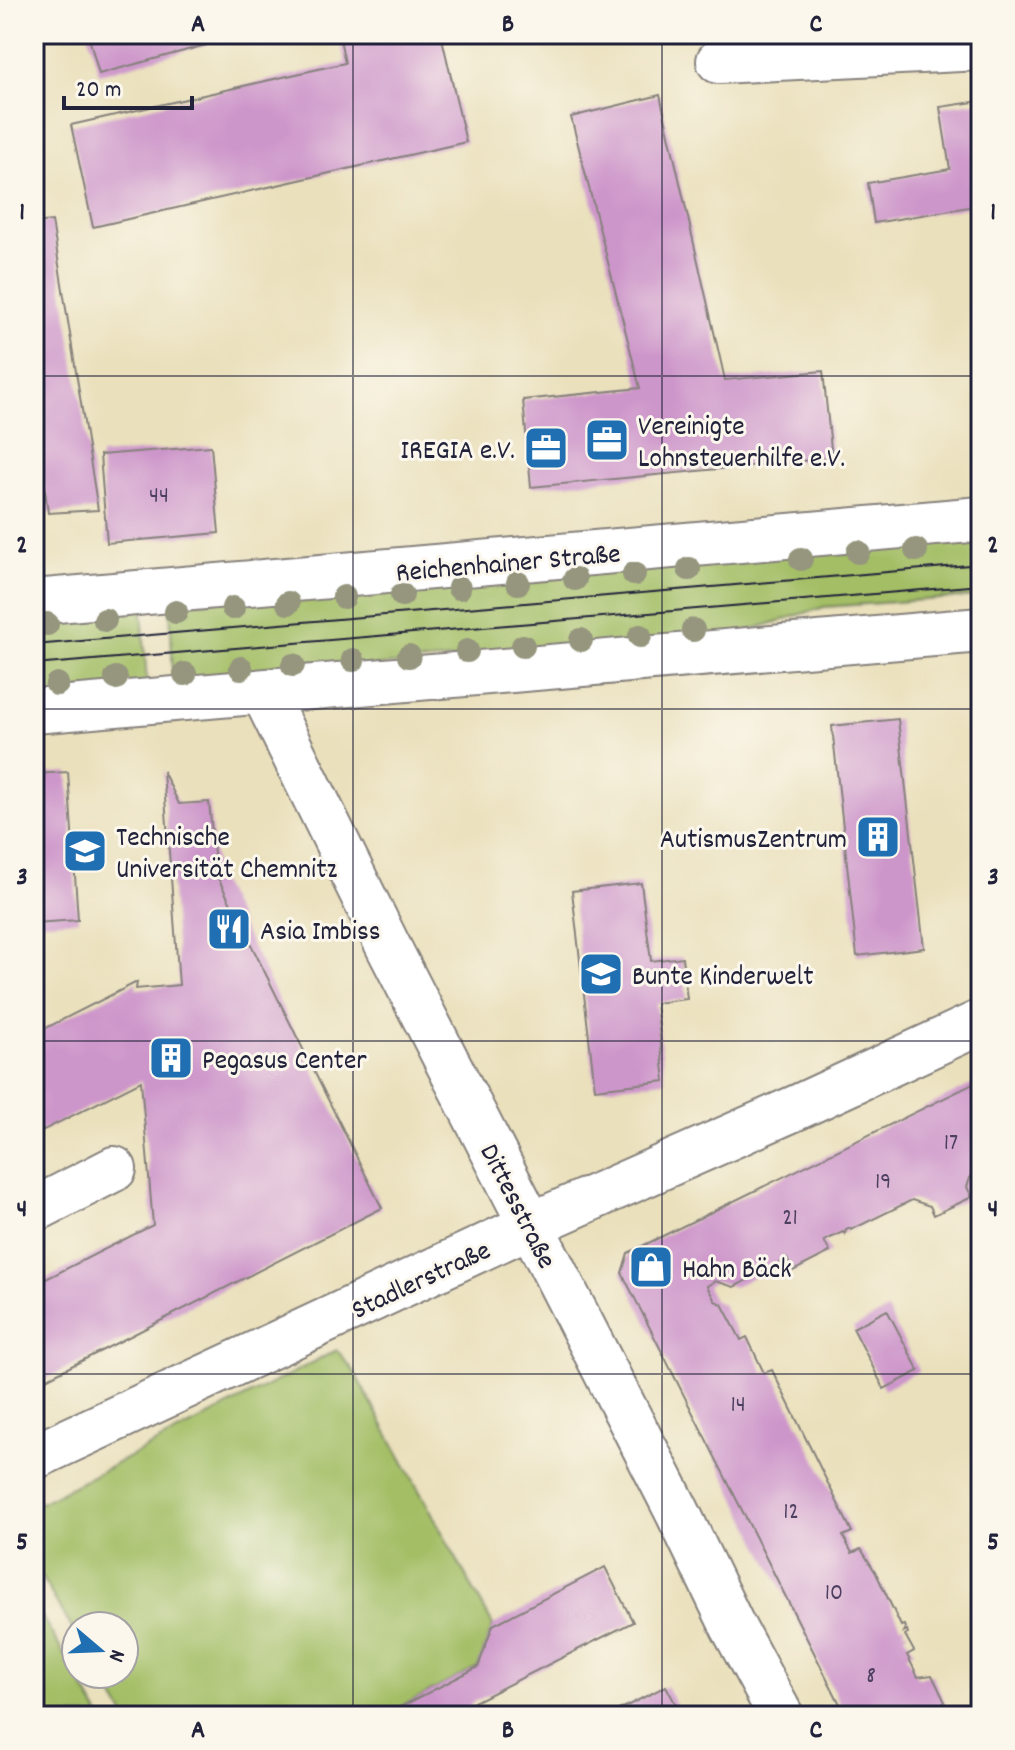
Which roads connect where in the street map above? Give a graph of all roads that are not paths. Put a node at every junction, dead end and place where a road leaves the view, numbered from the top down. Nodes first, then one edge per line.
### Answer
1 (981, 48) edge
2 (719, 61) dead end
3 (981, 519) edge
4 (34, 602) edge
5 (981, 630) edge
6 (263, 692) junction
7 (34, 711) edge
8 (981, 1022) edge
9 (114, 1169) dead end
10 (34, 1210) edge
11 (531, 1225) junction
12 (34, 1457) edge
13 (781, 1716) edge

1 - 2 street
3 - 4 street, Reichenhainer Straße
5 - 6 street
6 - 7 street
6 - 11 street, Dittesstraße
8 - 11 street, Stadlerstraße
9 - 10 street
11 - 12 street, Stadlerstraße
11 - 13 street, Dittesstraße

